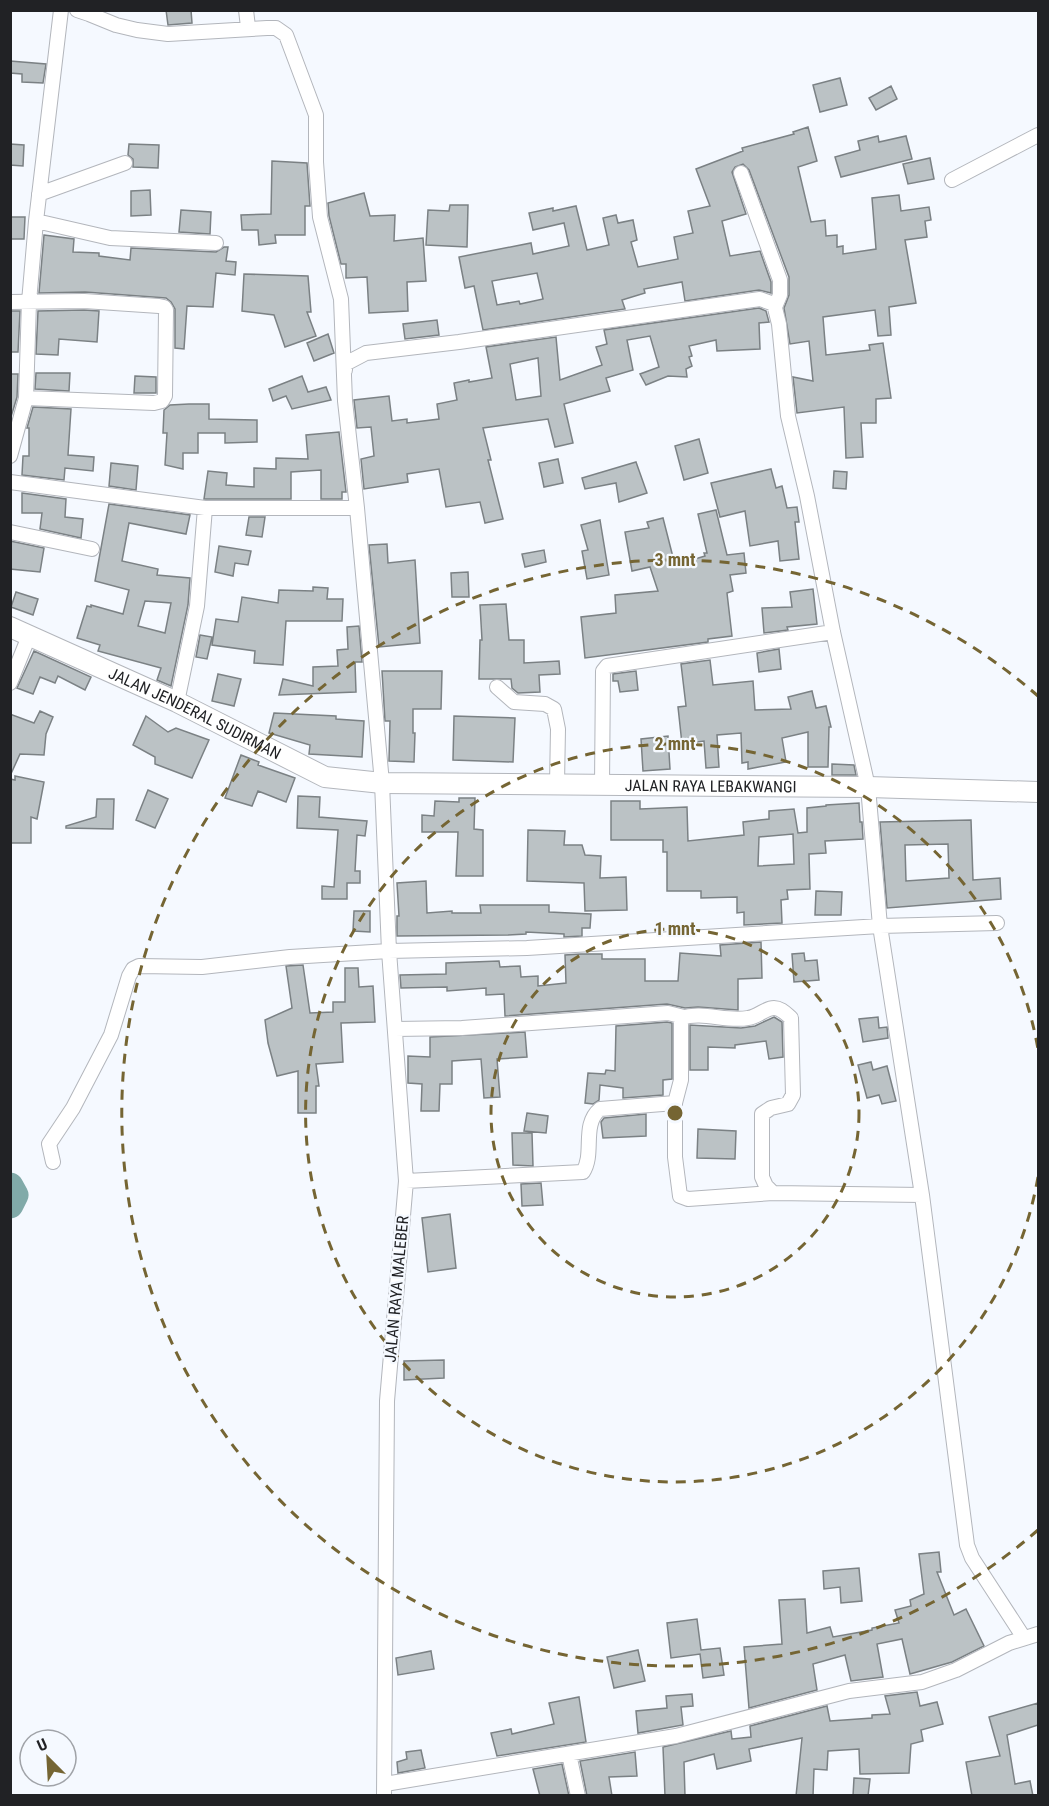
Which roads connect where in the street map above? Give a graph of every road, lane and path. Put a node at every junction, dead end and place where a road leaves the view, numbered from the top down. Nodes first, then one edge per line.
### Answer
1 (61, 10) edge
2 (77, 10) edge
3 (246, 10) edge
4 (248, 27) junction
5 (1038, 135) edge
6 (125, 163) dead end
7 (741, 173) dead end
8 (952, 180) dead end
9 (39, 194) junction
10 (36, 221) junction
11 (216, 243) dead end
12 (10, 302) edge
13 (29, 302) junction
14 (775, 307) junction
15 (345, 370) junction
16 (26, 398) junction
17 (10, 456) edge
18 (10, 482) edge
19 (205, 508) junction
20 (357, 508) junction
21 (10, 532) edge
22 (92, 549) dead end
23 (10, 627) edge
24 (833, 632) junction
25 (28, 636) junction
26 (10, 683) edge
27 (497, 687) dead end
28 (177, 702) junction
29 (382, 783) junction
30 (557, 784) junction
31 (602, 785) junction
32 (868, 787) junction
33 (1038, 792) edge
34 (997, 923) dead end
35 (879, 926) junction
36 (389, 951) junction
37 (684, 1017) junction
38 (394, 1029) junction
39 (675, 1103) junction
40 (53, 1162) dead end
41 (406, 1181) junction
42 (773, 1193) junction
43 (922, 1195) junction
44 (1038, 1634) edge
45 (1024, 1638) junction
46 (569, 1754) junction
47 (385, 1790) edge
48 (578, 1796) edge

1 - 9 street
2 - 4 street, JALAN RAYA MALEBER
3 - 4 street
4 - 15 street, JALAN RAYA MALEBER
5 - 8 street
6 - 9 street
7 - 14 street
9 - 10 street
10 - 11 street
10 - 13 street
12 - 13 street
13 - 16 street
13 - 16 street
14 - 15 street
14 - 24 street
15 - 20 street, JALAN RAYA MALEBER
16 - 17 street
18 - 19 street
19 - 20 street
19 - 28 street
20 - 29 street, JALAN RAYA MALEBER
21 - 22 street
23 - 25 main road, JALAN JENDERAL SUDIRMAN
24 - 31 street
24 - 32 street
25 - 26 street
25 - 28 main road, JALAN JENDERAL SUDIRMAN
27 - 30 street
28 - 29 main road, JALAN JENDERAL SUDIRMAN
29 - 30 main road, JALAN RAYA LEBAKWANGI
29 - 36 street, JALAN RAYA MALEBER
30 - 31 main road, JALAN RAYA LEBAKWANGI
31 - 32 main road, JALAN RAYA LEBAKWANGI
32 - 33 main road, JALAN RAYA LEBAKWANGI
32 - 35 street
34 - 35 street
35 - 36 street
35 - 43 street
36 - 38 street, JALAN RAYA MALEBER
36 - 40 street
37 - 38 street
37 - 39 street
37 - 42 street
38 - 41 street, JALAN RAYA MALEBER
39 - 41 street
39 - 42 street
41 - 47 street, JALAN RAYA MALEBER
42 - 43 street
43 - 45 street
44 - 45 street
45 - 46 street
46 - 47 street
46 - 48 street

